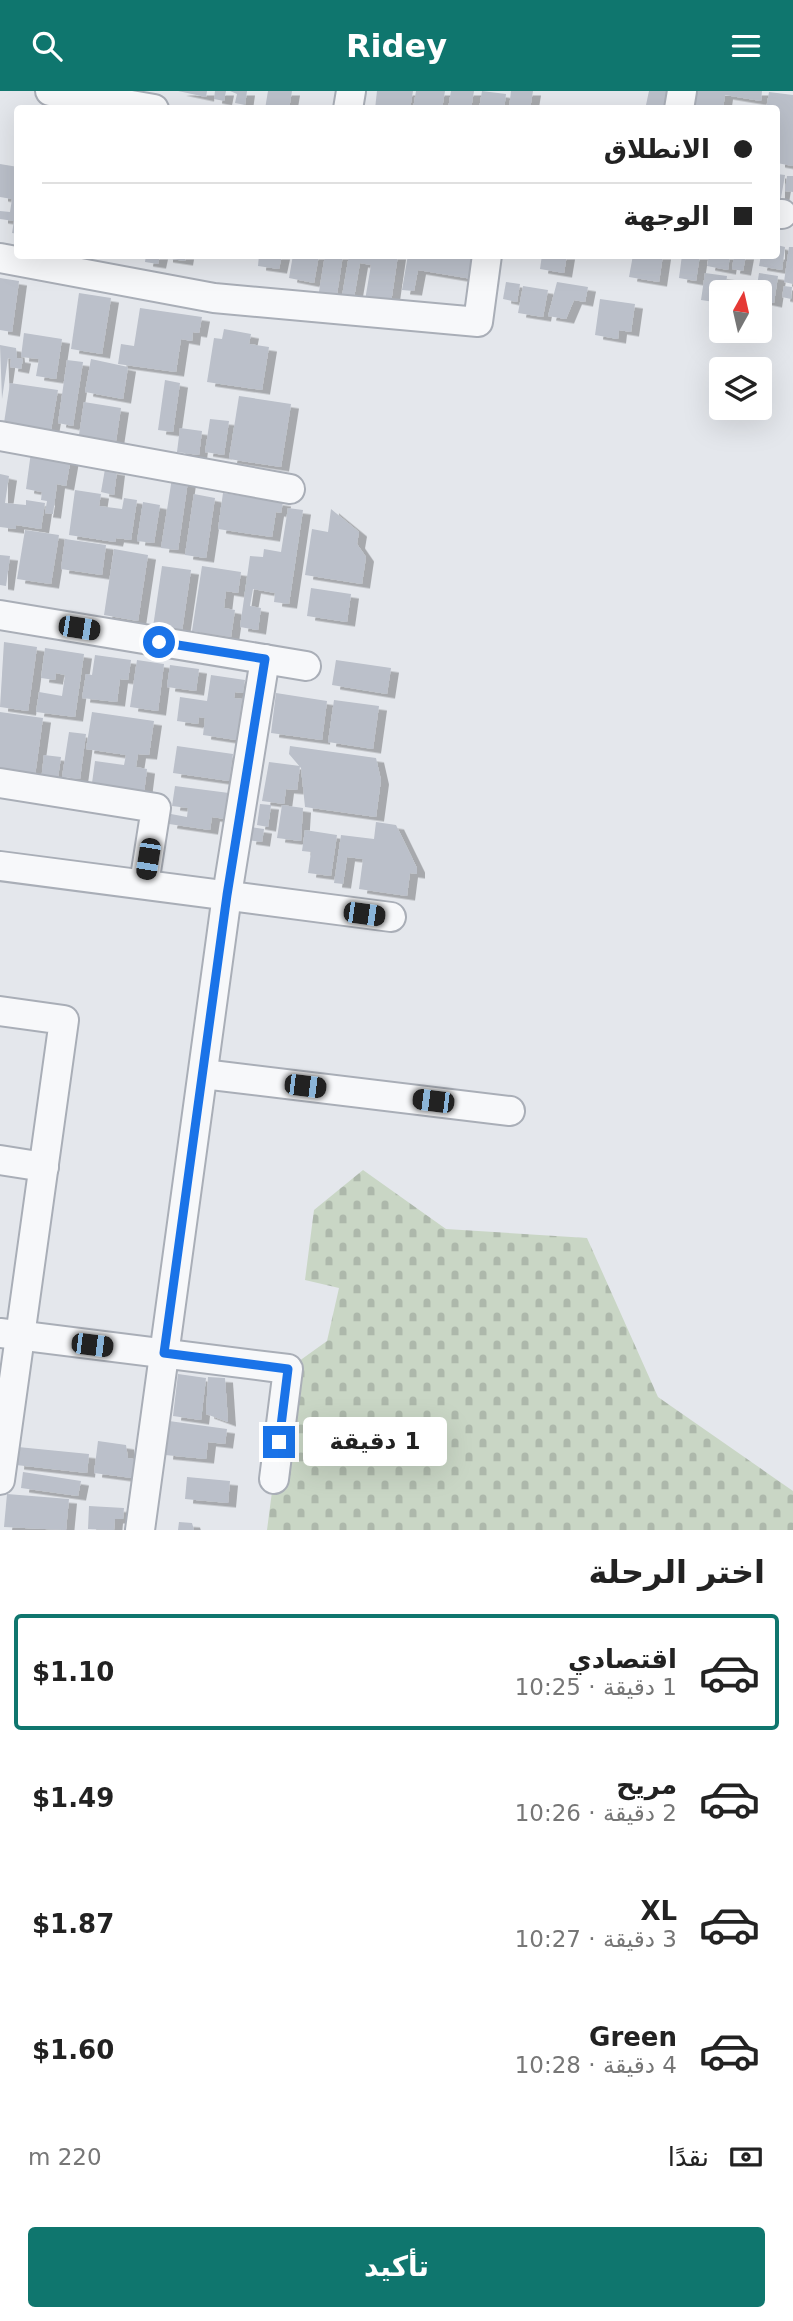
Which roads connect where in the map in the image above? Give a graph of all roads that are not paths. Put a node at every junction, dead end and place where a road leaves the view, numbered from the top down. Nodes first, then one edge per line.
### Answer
1 (51, 91) edge
2 (131, 105) edge
3 (0, 258) edge
4 (486, 259) edge
5 (0, 436) edge
6 (290, 489) dead end
7 (0, 615) edge
8 (265, 659) junction
9 (306, 666) dead end
10 (0, 783) edge
11 (0, 866) edge
12 (144, 884) junction
13 (227, 895) junction
14 (391, 918) dead end
15 (0, 1011) edge
16 (203, 1074) junction
17 (510, 1111) dead end
18 (0, 1160) edge
19 (44, 1167) junction
20 (10, 1334) edge
21 (164, 1353) junction
22 (274, 1479) dead end
23 (0, 1480) edge
24 (140, 1530) edge

1 - 2 street
3 - 4 street
5 - 6 street
7 - 8 street
8 - 9 street
8 - 13 street
10 - 12 street
11 - 12 street
12 - 13 street
13 - 14 street
13 - 16 street
15 - 19 street
16 - 17 street
16 - 21 street
18 - 19 street
19 - 20 street
20 - 21 street
20 - 23 street
21 - 22 street
21 - 24 street

